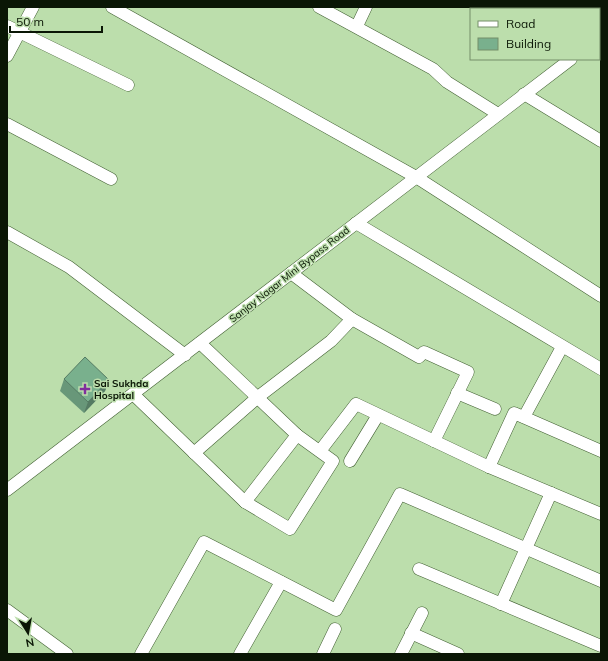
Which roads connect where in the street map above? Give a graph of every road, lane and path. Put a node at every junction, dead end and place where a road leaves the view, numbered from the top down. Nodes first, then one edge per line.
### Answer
1 (33, 7) edge
2 (112, 7) edge
3 (319, 7) edge
4 (366, 7) edge
5 (125, 10) edge
6 (7, 26) edge
7 (356, 26) junction
8 (20, 33) junction
9 (7, 56) edge
10 (570, 60) edge
11 (128, 85) dead end
12 (524, 94) junction
13 (498, 114) junction
14 (7, 124) edge
15 (601, 141) edge
16 (416, 177) junction
17 (111, 179) dead end
18 (356, 223) junction
19 (7, 232) edge
20 (291, 273) junction
21 (601, 296) edge
22 (352, 319) junction
23 (200, 343) junction
24 (562, 347) junction
25 (184, 355) junction
26 (601, 369) edge
27 (457, 393) junction
28 (133, 394) junction
29 (258, 397) junction
30 (495, 409) dead end
31 (378, 415) junction
32 (524, 417) junction
33 (298, 435) junction
34 (434, 441) junction
35 (320, 451) junction
36 (601, 451) edge
37 (194, 453) junction
38 (350, 461) dead end
39 (489, 467) junction
40 (10, 483) edge
41 (551, 493) junction
42 (245, 502) junction
43 (601, 514) edge
44 (526, 548) junction
45 (419, 568) dead end
46 (601, 581) edge
47 (281, 582) junction
48 (501, 604) junction
49 (7, 610) edge
50 (422, 613) dead end
51 (335, 629) dead end
52 (412, 634) junction
53 (601, 645) edge
54 (67, 654) edge
55 (141, 654) edge
56 (240, 654) edge
57 (323, 654) edge
58 (401, 654) edge
59 (458, 654) edge
60 (597, 654) edge

1 - 8 street
2 - 5 street
3 - 7 street
4 - 7 street
5 - 16 street
6 - 8 street
7 - 13 street
8 - 9 street
8 - 11 street
10 - 12 street, Sanjay Nagar Mini Bypass Road
12 - 13 street, Sanjay Nagar Mini Bypass Road
12 - 15 street
13 - 16 street, Sanjay Nagar Mini Bypass Road
14 - 17 street
16 - 18 street, Sanjay Nagar Mini Bypass Road
16 - 21 street
18 - 20 street, Sanjay Nagar Mini Bypass Road
18 - 24 street
19 - 25 street
20 - 22 street
20 - 23 street, Sanjay Nagar Mini Bypass Road
22 - 27 street
22 - 29 street
23 - 25 street, Sanjay Nagar Mini Bypass Road
23 - 29 street
24 - 26 street
24 - 32 street
25 - 28 street, Sanjay Nagar Mini Bypass Road
27 - 30 street
27 - 34 street
28 - 37 street
28 - 40 street, Sanjay Nagar Mini Bypass Road
29 - 33 street
29 - 37 street
31 - 34 street
31 - 35 street
31 - 38 street
32 - 36 street
32 - 39 street
33 - 35 street
33 - 42 street
34 - 39 street
35 - 42 street
37 - 42 street
39 - 41 street
41 - 43 street
41 - 44 street
44 - 46 street
44 - 47 street
44 - 48 street
45 - 48 street
47 - 55 street
47 - 56 street
48 - 53 street
49 - 54 street
50 - 52 street
51 - 57 street
52 - 58 street
52 - 59 street
53 - 60 street

